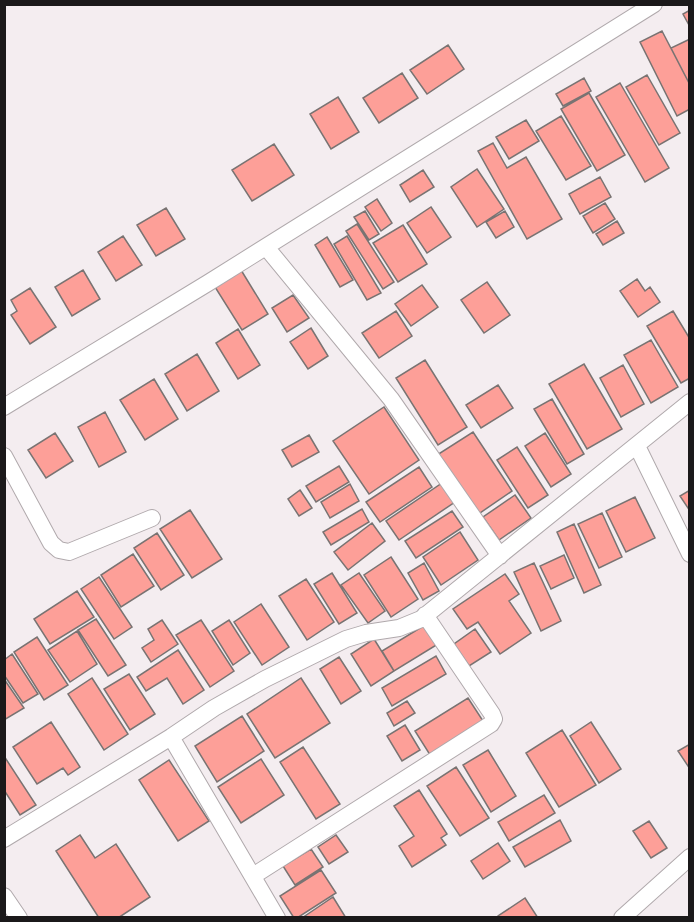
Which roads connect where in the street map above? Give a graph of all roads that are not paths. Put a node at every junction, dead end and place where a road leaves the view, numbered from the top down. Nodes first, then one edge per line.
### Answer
1 (654, 4) edge
2 (266, 247) junction
3 (690, 402) edge
4 (4, 407) edge
5 (637, 446) junction
6 (4, 456) edge
7 (152, 518) dead end
8 (690, 554) edge
9 (500, 556) junction
10 (425, 615) junction
11 (171, 737) junction
12 (4, 839) edge
13 (690, 858) edge
14 (253, 876) junction
15 (4, 896) edge
16 (18, 918) edge
17 (277, 918) edge
18 (622, 918) edge

1 - 2 street
2 - 4 street
2 - 9 street
3 - 5 street
5 - 8 street
5 - 9 street
6 - 7 street
9 - 10 street
10 - 11 street
10 - 14 street
11 - 12 street
11 - 14 street
13 - 18 street
14 - 17 street
15 - 16 street

